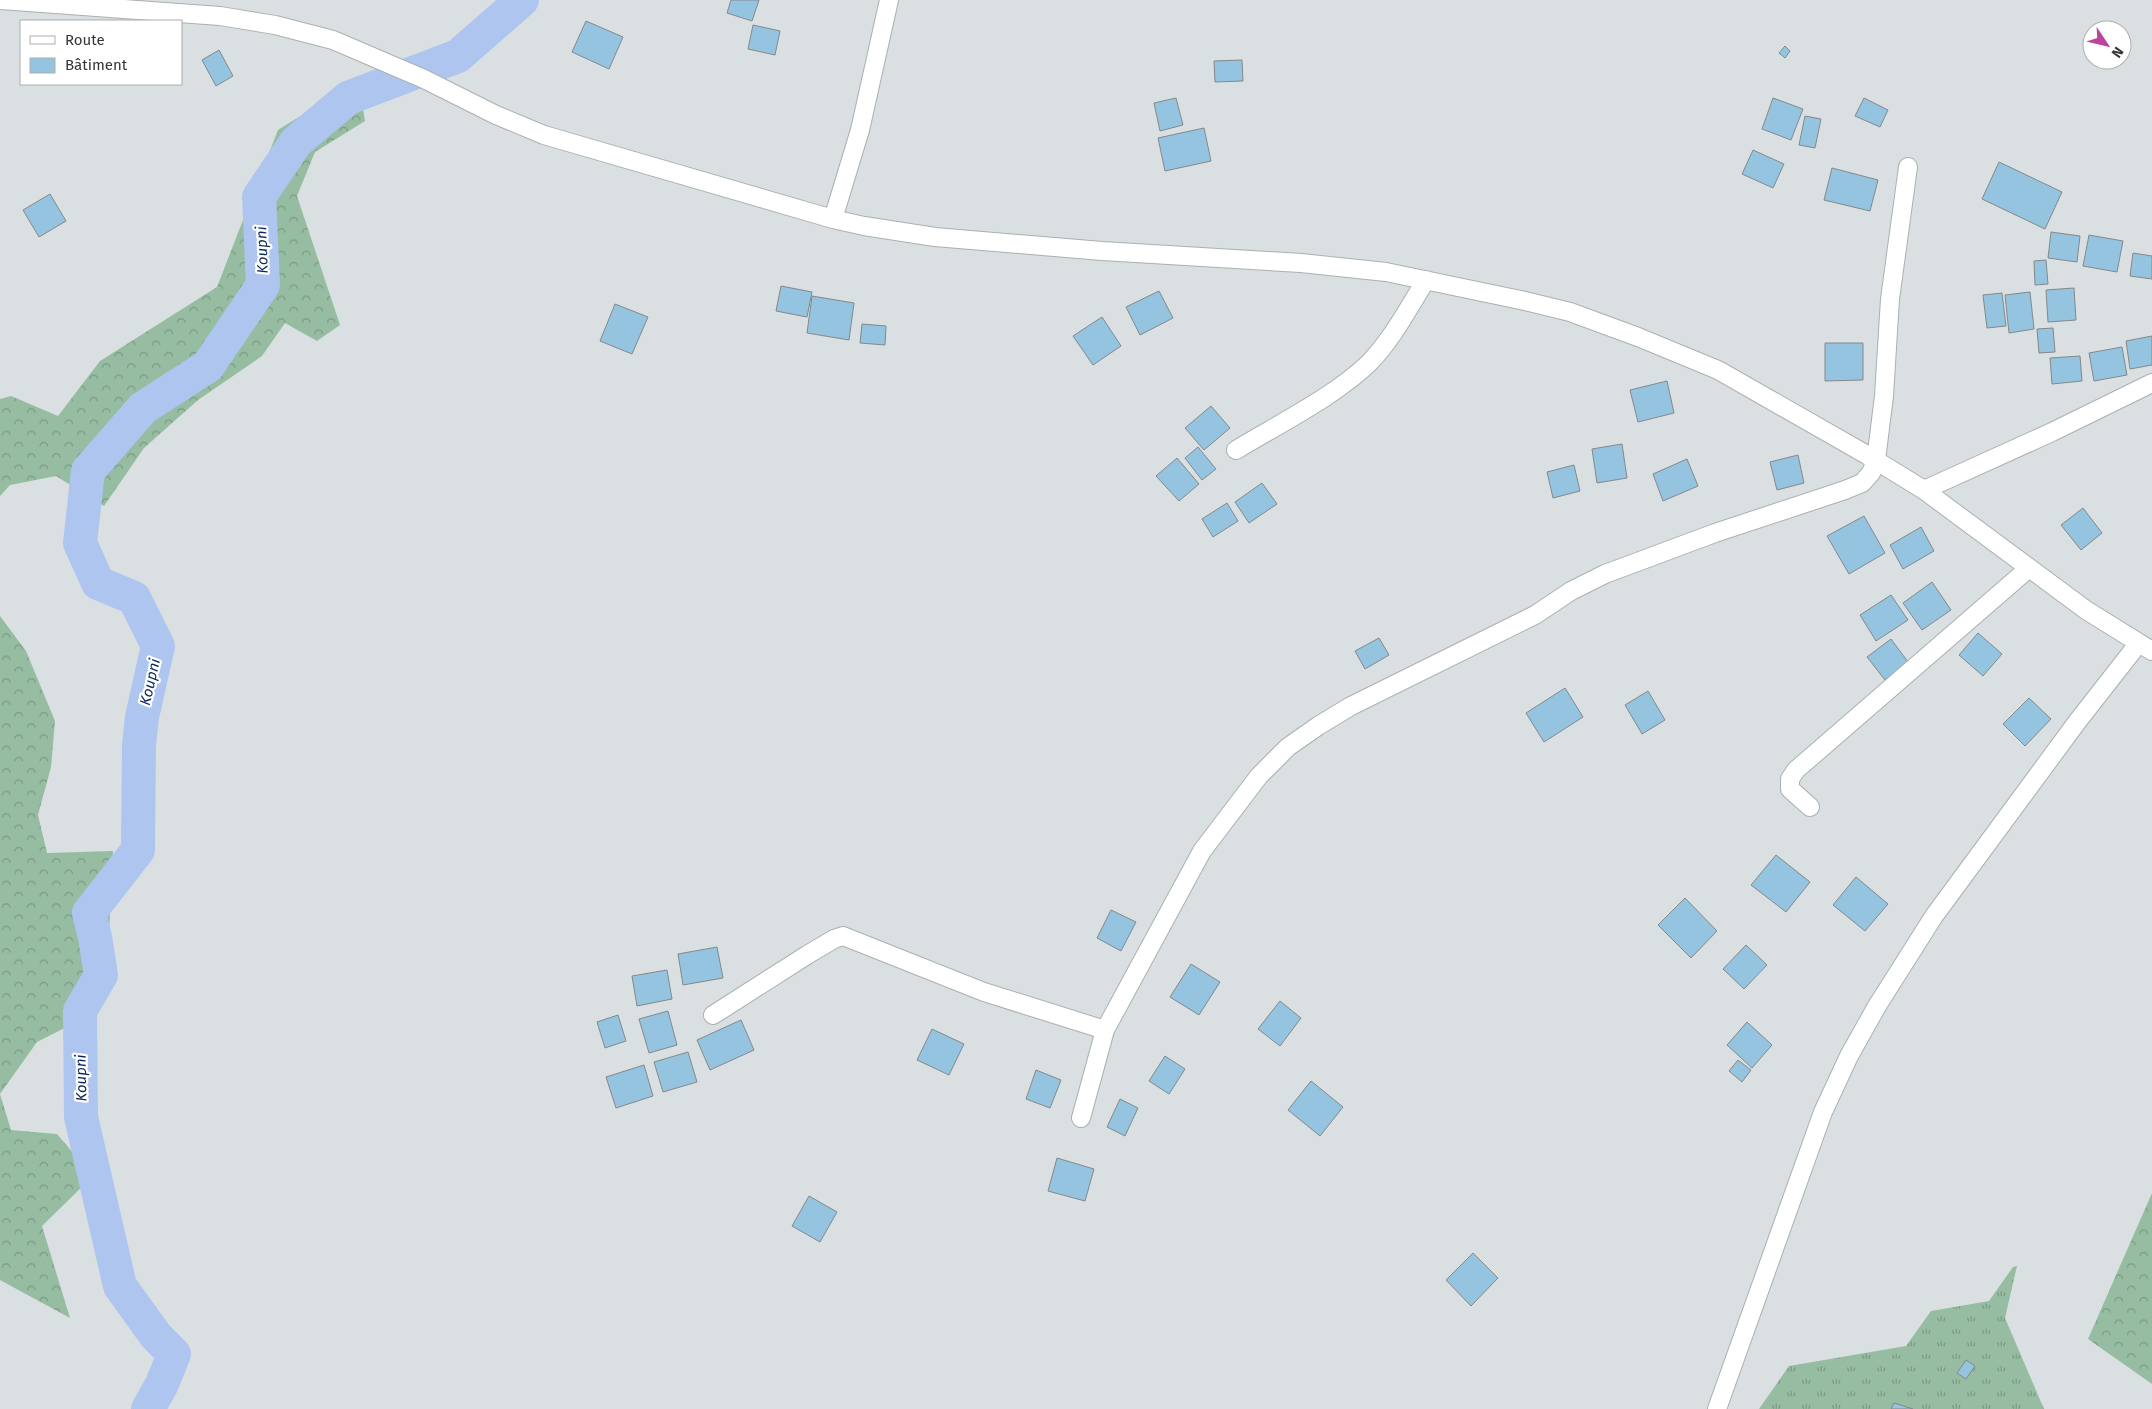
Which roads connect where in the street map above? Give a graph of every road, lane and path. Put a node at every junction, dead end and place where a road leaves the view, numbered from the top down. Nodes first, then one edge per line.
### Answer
1 (0, 0) edge
2 (889, 0) edge
3 (1908, 167) dead end
4 (833, 219) junction
5 (1426, 280) junction
6 (2152, 383) edge
7 (1236, 450) dead end
8 (1876, 460) junction
9 (1924, 490) junction
10 (2028, 569) junction
11 (2145, 647) edge
12 (1810, 807) dead end
13 (713, 1015) dead end
14 (1105, 1030) junction
15 (1081, 1118) dead end
16 (1717, 1409) edge

1 - 4 street
2 - 4 street
3 - 8 street
4 - 5 street
5 - 7 street
5 - 8 street
6 - 9 street
8 - 9 street
8 - 14 street
9 - 10 street
10 - 11 street
10 - 12 street
11 - 16 street
13 - 14 street
14 - 15 street

